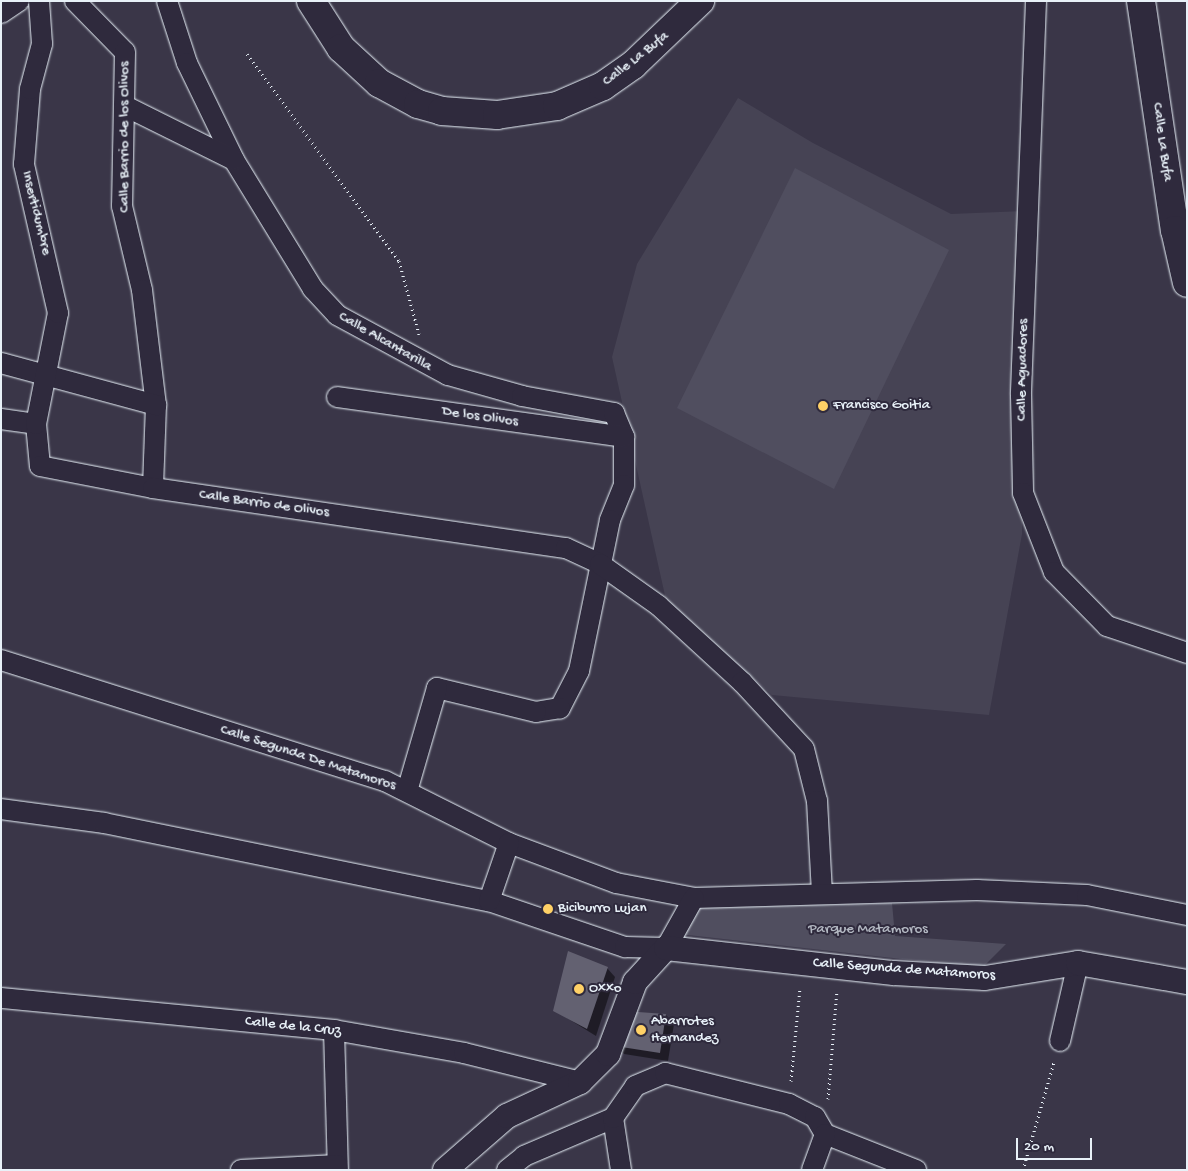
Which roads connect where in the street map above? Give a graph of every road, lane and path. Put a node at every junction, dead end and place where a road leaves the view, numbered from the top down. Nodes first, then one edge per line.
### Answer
1 (19, 1) edge
2 (39, 1) edge
3 (75, 1) edge
4 (167, 1) edge
5 (311, 1) edge
6 (700, 1) edge
7 (1036, 1) edge
8 (1141, 1) edge
9 (1, 13) edge
10 (247, 54) dead end
11 (127, 106) junction
12 (234, 160) junction
13 (1187, 283) edge
14 (1, 363) edge
15 (428, 368) junction
16 (46, 373) junction
17 (337, 397) dead end
18 (156, 405) junction
19 (1, 419) edge
20 (36, 424) junction
21 (624, 437) junction
22 (153, 488) junction
23 (600, 564) junction
24 (1187, 653) edge
25 (1, 660) edge
26 (407, 791) junction
27 (1, 809) edge
28 (509, 843) junction
29 (822, 894) junction
30 (694, 898) junction
31 (489, 901) junction
32 (1187, 916) edge
33 (666, 948) junction
34 (1078, 963) junction
35 (803, 964) junction
36 (838, 967) junction
37 (1187, 982) edge
38 (1, 998) edge
39 (334, 1030) junction
40 (1060, 1041) joint
41 (580, 1082) junction
42 (789, 1104) junction
43 (613, 1118) junction
44 (825, 1134) junction
45 (338, 1167) edge
46 (241, 1170) edge
47 (445, 1170) edge
48 (507, 1170) edge
49 (621, 1170) edge
50 (812, 1170) edge
51 (916, 1170) edge
52 (1023, 1170) edge

1 - 9 street
2 - 16 street, Insertidumbre
3 - 11 street, Calle Barrio de los Olivos
4 - 12 street, Calle Alcantarilla
5 - 6 main road, Calle La Bufa
7 - 24 street, Calle Aguadores
8 - 13 main road, Calle La Bufa
10 - 15 path
11 - 12 street
11 - 18 street, Calle Barrio de los Olivos
12 - 15 street, Calle Alcantarilla
14 - 16 street
15 - 21 street, Calle Alcantarilla
16 - 18 street
16 - 20 street, Insertidumbre
17 - 21 street, De los Olivos
18 - 22 street, Calle Barrio de los Olivos
19 - 20 street
20 - 22 street, Calle Barrio de Olivos
21 - 23 street
22 - 23 street, Calle Barrio de Olivos
23 - 26 street
23 - 29 street, Calle Barrio de Olivos
25 - 26 street, Calle Segunda De Matamoros
26 - 28 street, Calle Segunda De Matamoros
27 - 31 street
28 - 30 street, Calle Segunda De Matamoros
28 - 31 street
29 - 30 street
29 - 32 street
30 - 33 street
31 - 33 street
33 - 35 street, Calle Segunda de Matamoros
33 - 41 street
34 - 36 street, Calle Segunda de Matamoros
34 - 37 street, Calle Segunda de Matamoros
34 - 40 street
35 - 36 street, Calle Segunda de Matamoros
35 - 42 path
36 - 44 path
38 - 39 street, Calle de la Cruz
39 - 41 street, Calle de la Cruz
39 - 45 street
40 - 52 path
41 - 47 street
42 - 43 street
42 - 44 street
43 - 48 street
43 - 49 street
44 - 50 street
44 - 51 street
45 - 46 street

